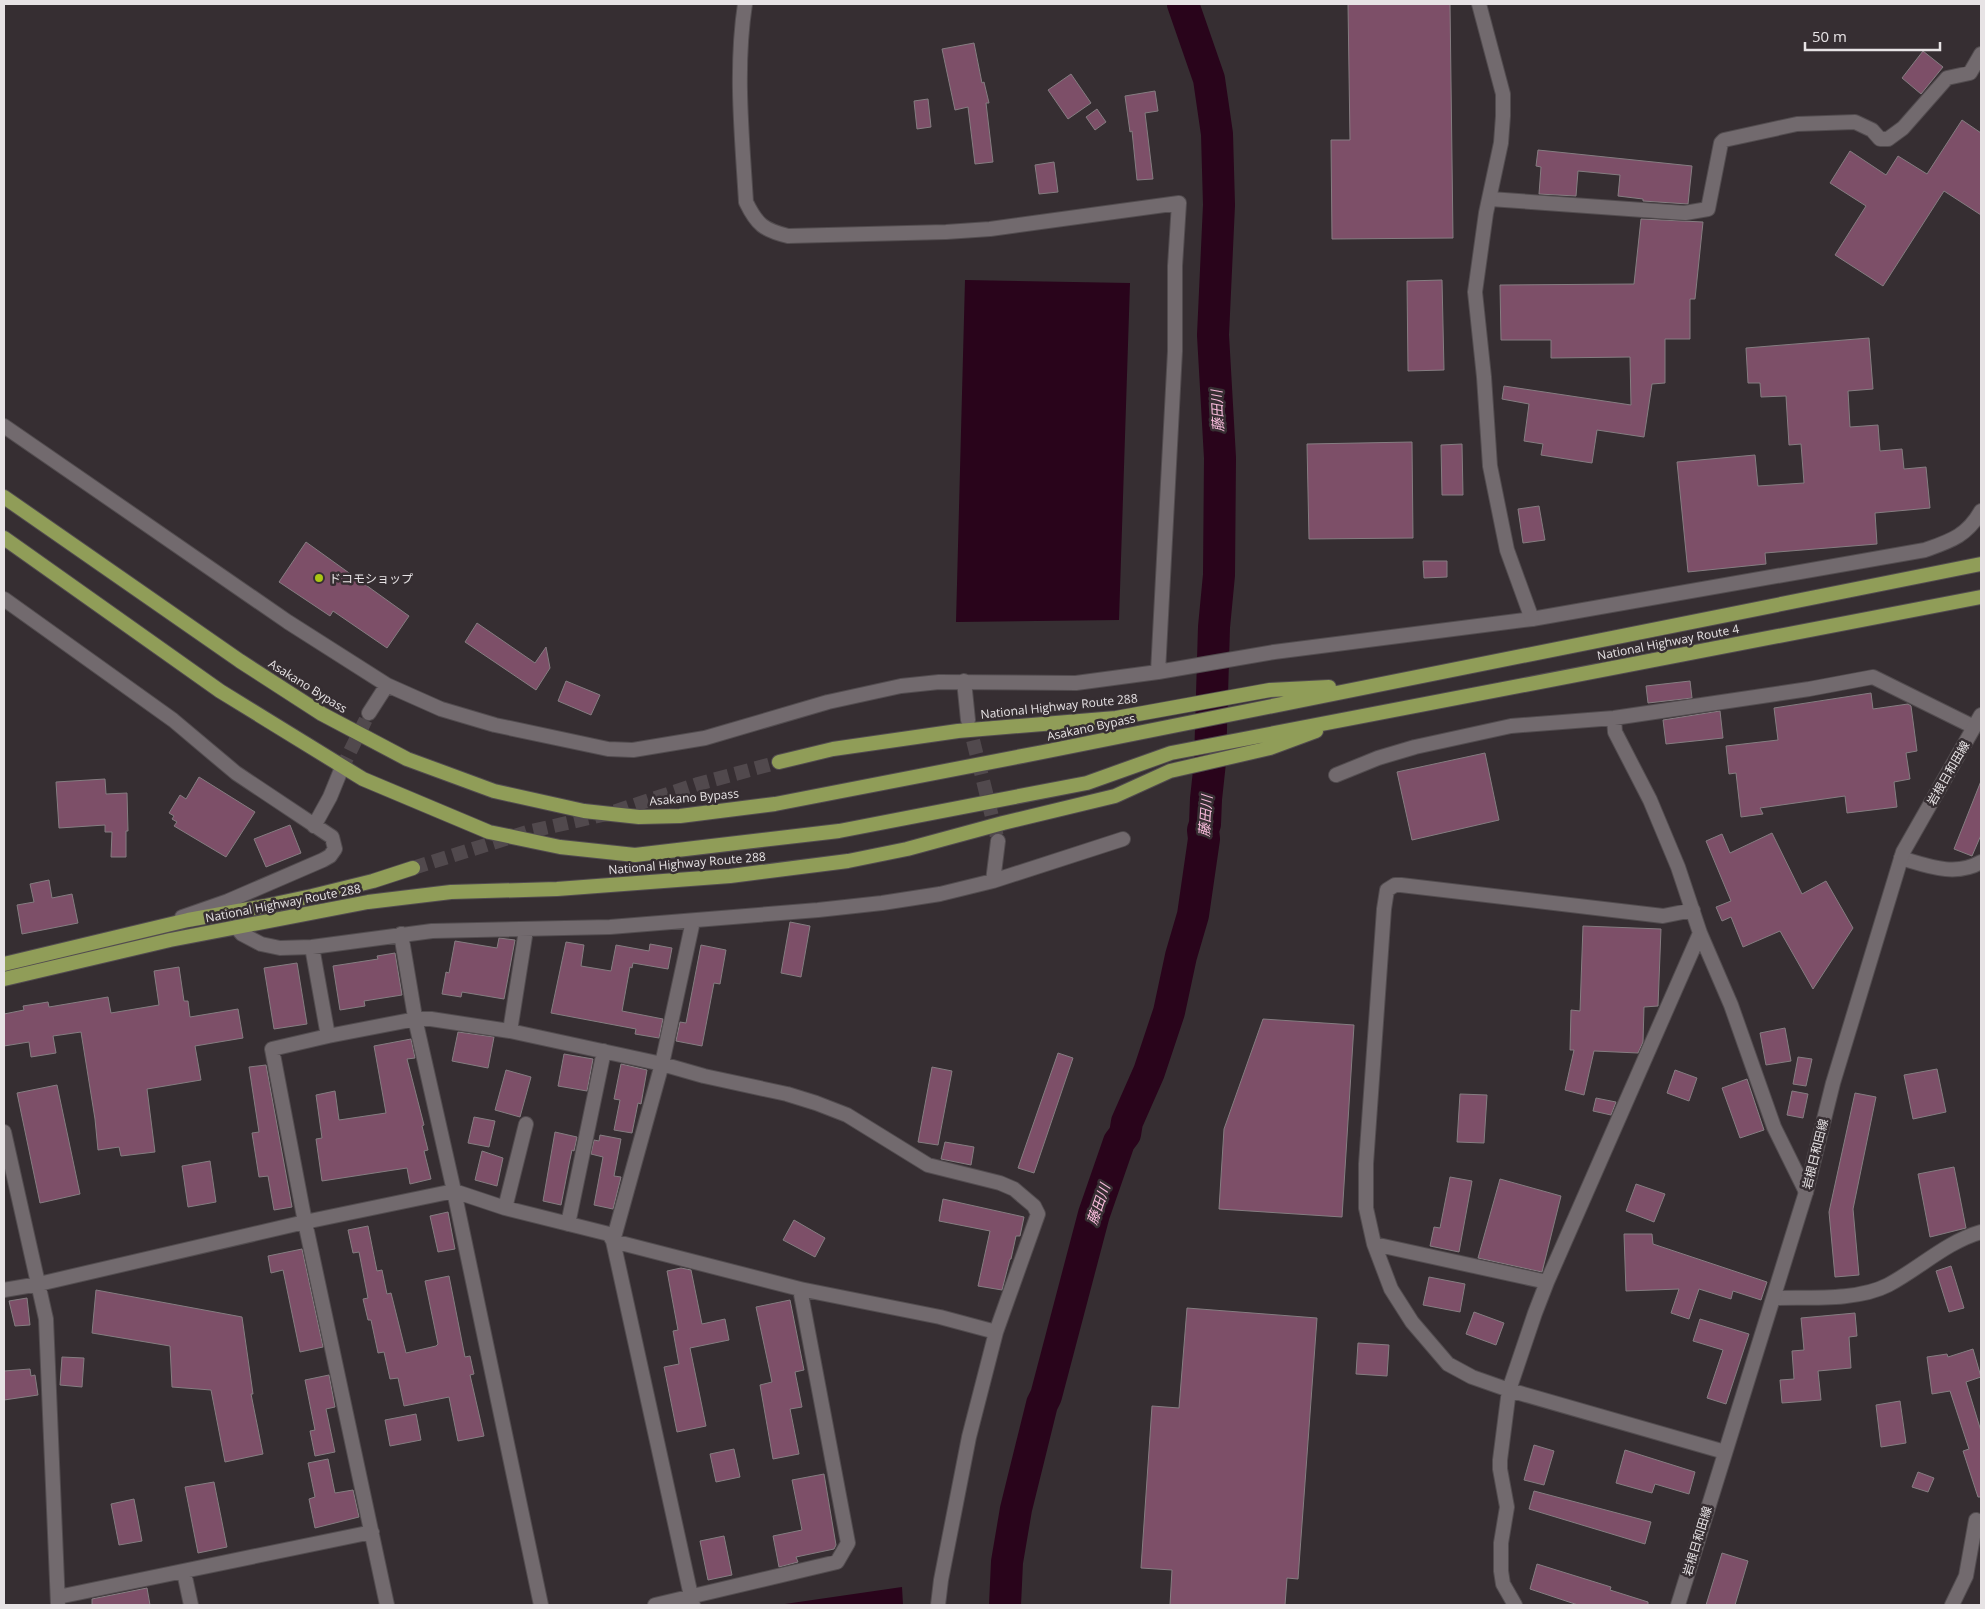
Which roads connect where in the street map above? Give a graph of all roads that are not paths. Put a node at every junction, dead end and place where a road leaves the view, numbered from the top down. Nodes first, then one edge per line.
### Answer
1 (745, 4) edge
2 (1479, 4) edge
3 (1981, 54) edge
4 (1490, 199) junction
5 (4, 426) edge
6 (4, 497) edge
7 (1981, 511) edge
8 (4, 538) edge
9 (1981, 564) edge
10 (1981, 597) edge
11 (4, 599) edge
12 (1532, 619) junction
13 (1158, 672) junction
14 (964, 681) junction
15 (387, 685) junction
16 (1372, 685) junction
17 (369, 713) tunnel mouth
18 (1360, 716) junction
19 (1614, 718) junction
20 (968, 720) tunnel mouth
21 (1978, 721) edge
22 (778, 762) tunnel mouth
23 (341, 770) tunnel mouth
24 (1336, 775) dead end
25 (314, 826) junction
26 (1123, 839) dead end
27 (998, 841) tunnel mouth
28 (1901, 858) junction
29 (1981, 862) edge
30 (413, 868) tunnel mouth
31 (992, 882) junction
32 (1693, 910) junction
33 (693, 921) junction
34 (174, 923) junction
35 (236, 927) junction
36 (526, 930) junction
37 (1700, 933) junction
38 (401, 934) junction
39 (312, 947) junction
40 (4, 964) edge
41 (4, 979) edge
42 (416, 1019) junction
43 (510, 1031) junction
44 (328, 1036) junction
45 (604, 1052) junction
46 (662, 1064) junction
47 (526, 1124) dead end
48 (4, 1132) edge
49 (454, 1191) junction
50 (1806, 1192) junction
51 (505, 1208) junction
52 (305, 1222) junction
53 (568, 1224) junction
54 (1981, 1232) edge
55 (613, 1241) junction
56 (1374, 1244) junction
57 (1546, 1282) junction
58 (39, 1284) junction
59 (800, 1289) junction
60 (4, 1290) edge
61 (1774, 1298) junction
62 (996, 1332) junction
63 (1509, 1390) junction
64 (1725, 1452) junction
65 (1976, 1520) dead end
66 (372, 1532) junction
67 (184, 1572) junction
68 (58, 1601) edge
69 (692, 1601) edge
70 (191, 1605) edge
71 (387, 1605) edge
72 (541, 1605) edge
73 (655, 1605) edge
74 (938, 1605) edge
75 (1515, 1605) edge
76 (1678, 1605) edge
77 (1952, 1605) edge

1 - 13 street
2 - 4 street
3 - 4 street
4 - 12 street
5 - 15 street
6 - 16 highway, Asakano Bypass
7 - 12 street
8 - 18 highway
9 - 16 highway, National Highway Route 4
10 - 18 highway, National Highway Route 4
11 - 25 street
12 - 13 street
13 - 14 street
14 - 15 street
14 - 20 street
15 - 17 street
16 - 22 highway, National Highway Route 288
18 - 35 highway, National Highway Route 288
19 - 21 street
19 - 24 street
19 - 32 street
21 - 28 street, 岩根日和田線
23 - 25 street
25 - 34 street
26 - 31 street
27 - 31 street
28 - 29 street
28 - 50 street, 岩根日和田線
30 - 34 highway, National Highway Route 288
31 - 33 street
32 - 37 street
32 - 56 street
33 - 36 street
33 - 46 street
34 - 40 highway, National Highway Route 288
35 - 39 street
35 - 41 highway, National Highway Route 288
36 - 38 street
36 - 43 street
37 - 50 street
37 - 57 street
38 - 39 street
38 - 42 street
39 - 44 street
42 - 43 street
42 - 44 street
42 - 49 street
43 - 45 street
44 - 52 street
45 - 46 street
45 - 53 street
46 - 55 street
46 - 62 street
47 - 51 street
48 - 58 street
49 - 51 street
49 - 52 street
49 - 72 street
50 - 61 street, 岩根日和田線
51 - 53 street
52 - 58 street
52 - 66 street
53 - 55 street
54 - 61 street
55 - 59 street
55 - 69 street
56 - 57 street
56 - 63 street
57 - 63 street
58 - 60 street
58 - 68 street
59 - 62 street
59 - 69 street
61 - 64 street, 岩根日和田線
62 - 74 street
63 - 64 street
63 - 75 street
64 - 76 street, 岩根日和田線
65 - 77 street
66 - 67 street
66 - 71 street
67 - 68 street
67 - 70 street
69 - 73 street

